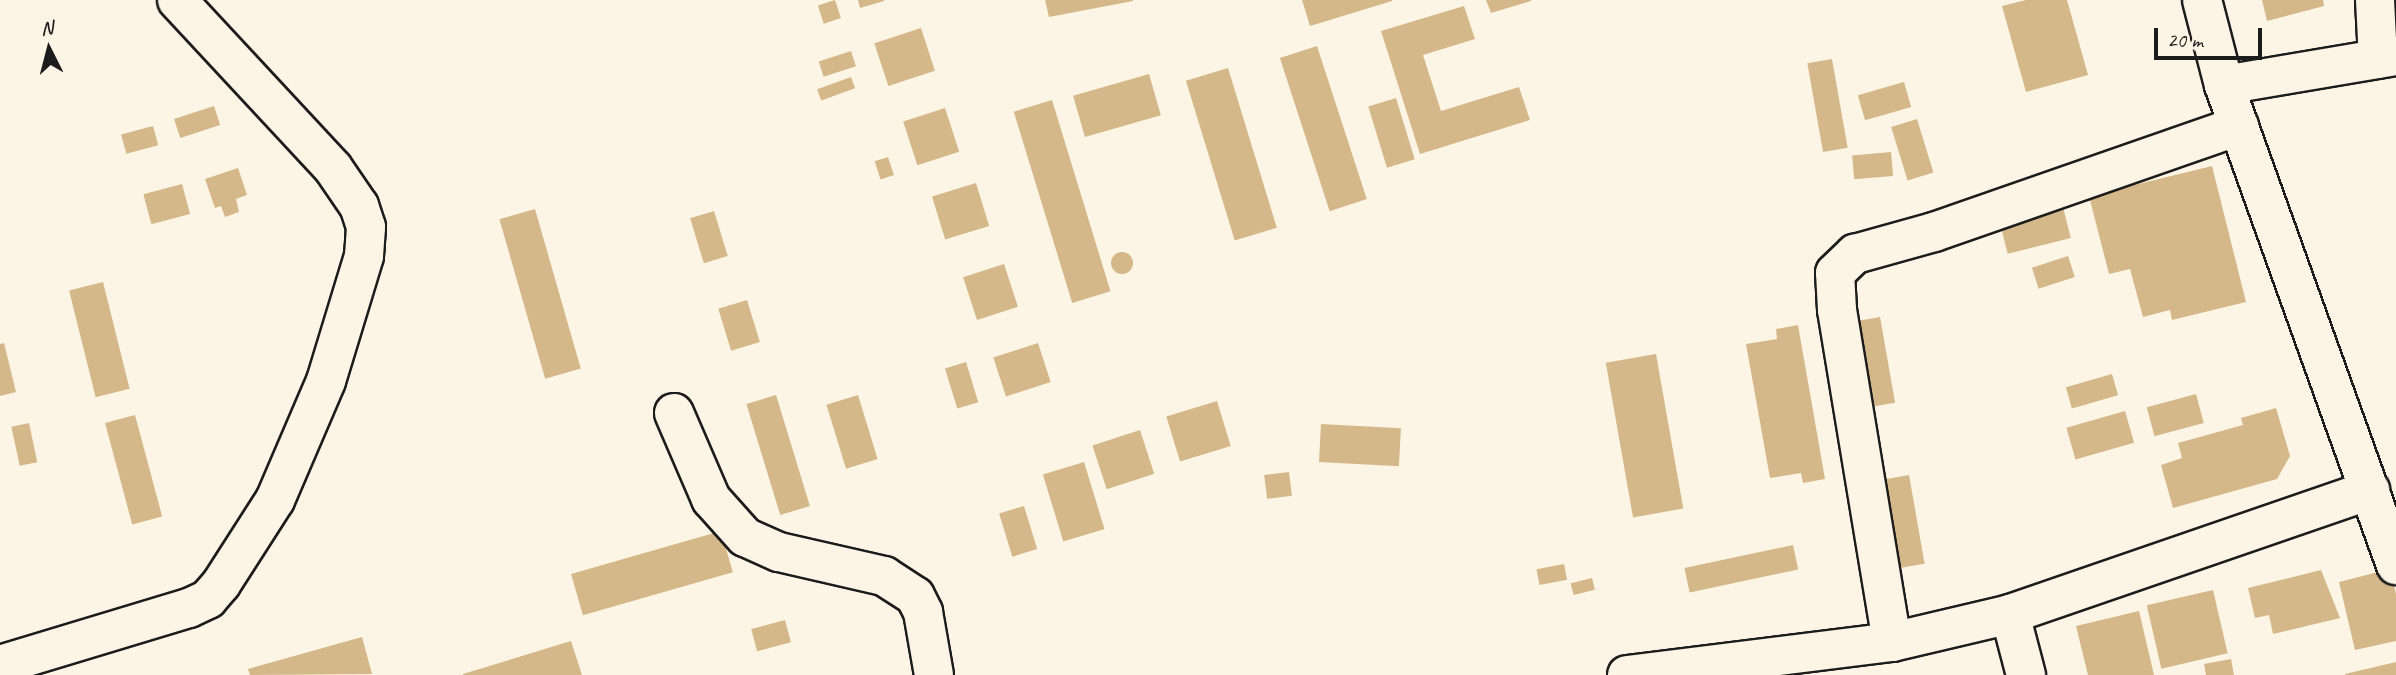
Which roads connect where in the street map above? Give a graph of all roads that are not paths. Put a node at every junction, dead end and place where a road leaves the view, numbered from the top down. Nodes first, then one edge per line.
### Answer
1 (177, 0) edge
2 (2202, 0) edge
3 (2375, 0) edge
4 (2387, 57) edge
5 (2224, 85) junction
6 (2239, 126) junction
7 (674, 413) dead end
8 (2383, 488) edge
9 (2396, 565) edge
10 (2010, 614) junction
11 (1892, 642) junction
12 (0, 665) edge
13 (934, 675) edge
14 (1627, 675) edge
15 (2026, 675) edge

1 - 12 street
2 - 5 street
3 - 4 street
4 - 5 street
5 - 6 street
6 - 8 street
6 - 11 street
7 - 13 street
8 - 9 street
8 - 10 street
10 - 11 street
10 - 15 street
11 - 14 street

